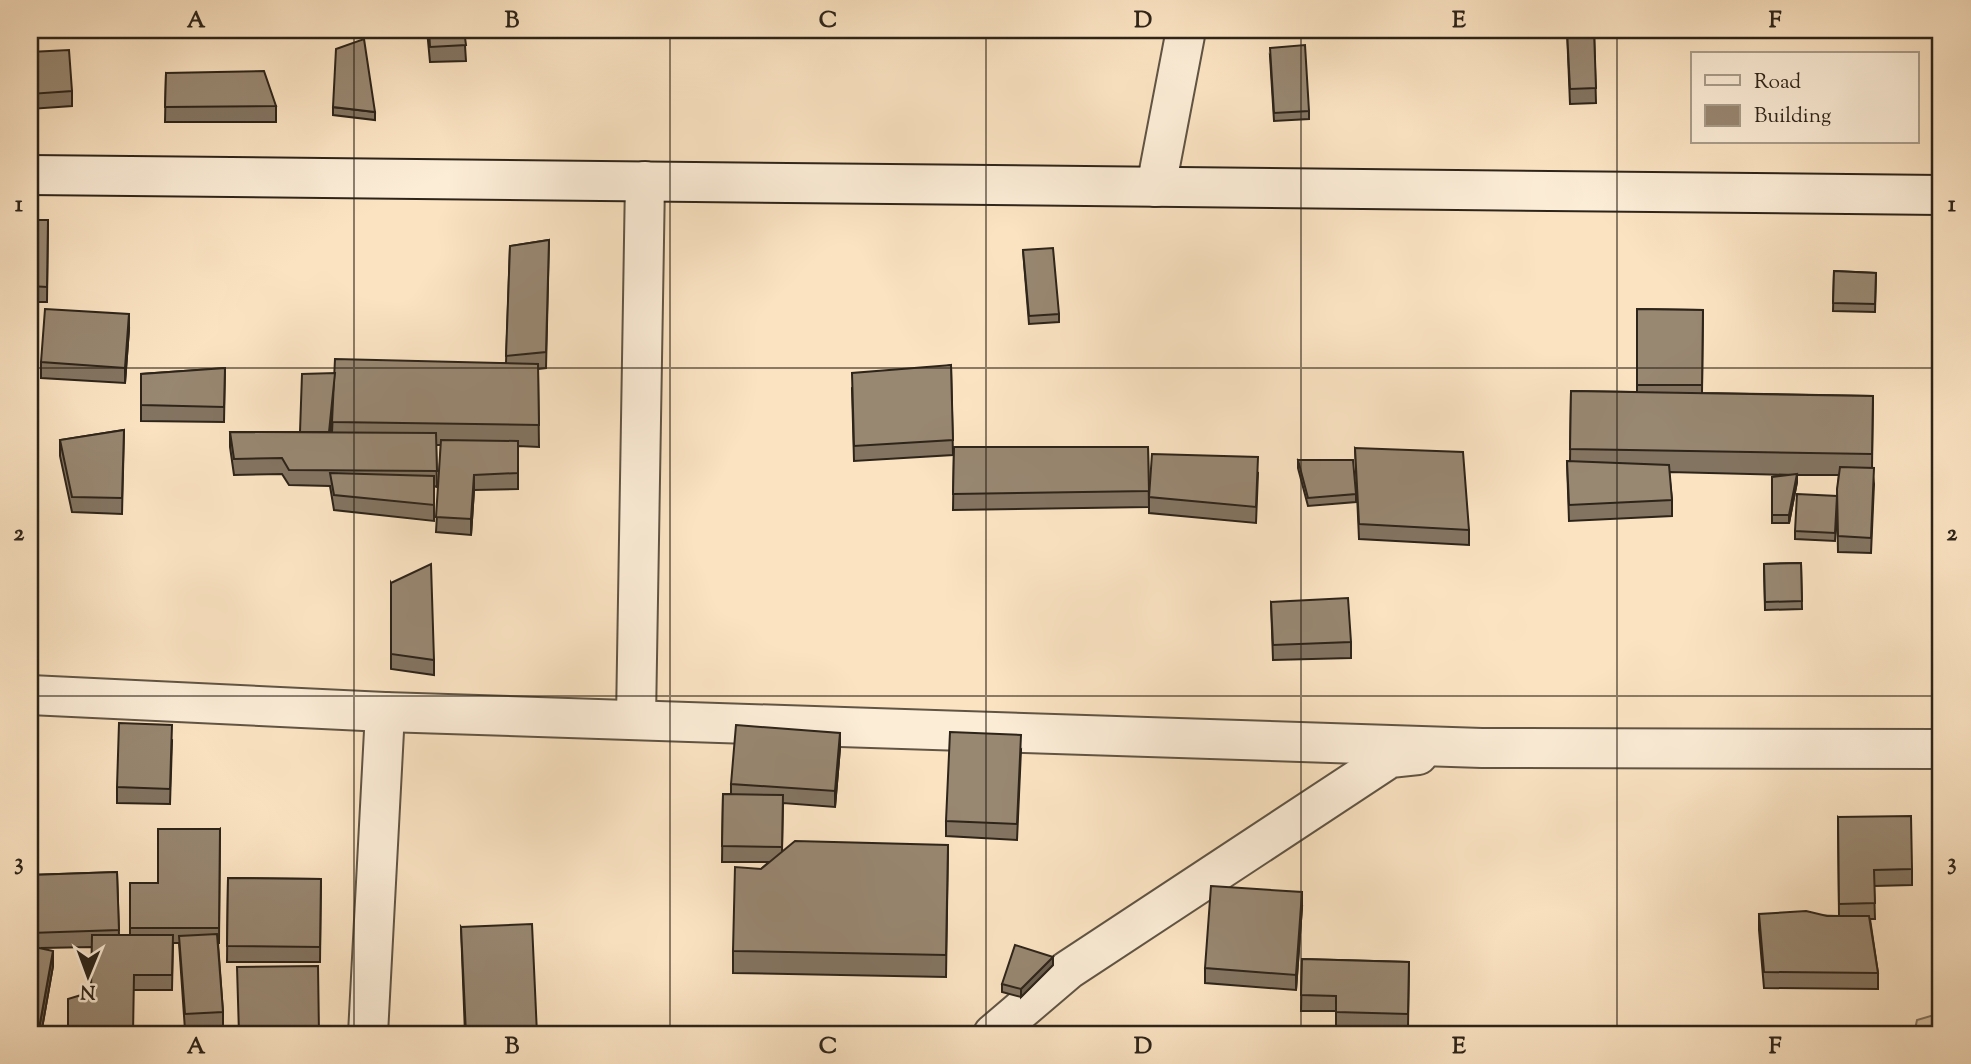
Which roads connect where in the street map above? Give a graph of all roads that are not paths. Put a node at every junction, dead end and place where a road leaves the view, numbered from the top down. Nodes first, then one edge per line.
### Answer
1 (1186, 30) edge
2 (30, 175) edge
3 (645, 181) junction
4 (1156, 187) junction
5 (1941, 195) edge
6 (30, 695) edge
7 (386, 712) junction
8 (636, 719) junction
9 (1482, 748) junction
10 (1941, 749) edge
11 (368, 1034) edge
12 (993, 1034) edge

1 - 4 street
2 - 3 street
3 - 4 street
3 - 8 street
4 - 5 street
6 - 7 street
7 - 8 street
7 - 11 street
8 - 9 street
9 - 10 street
9 - 12 street

